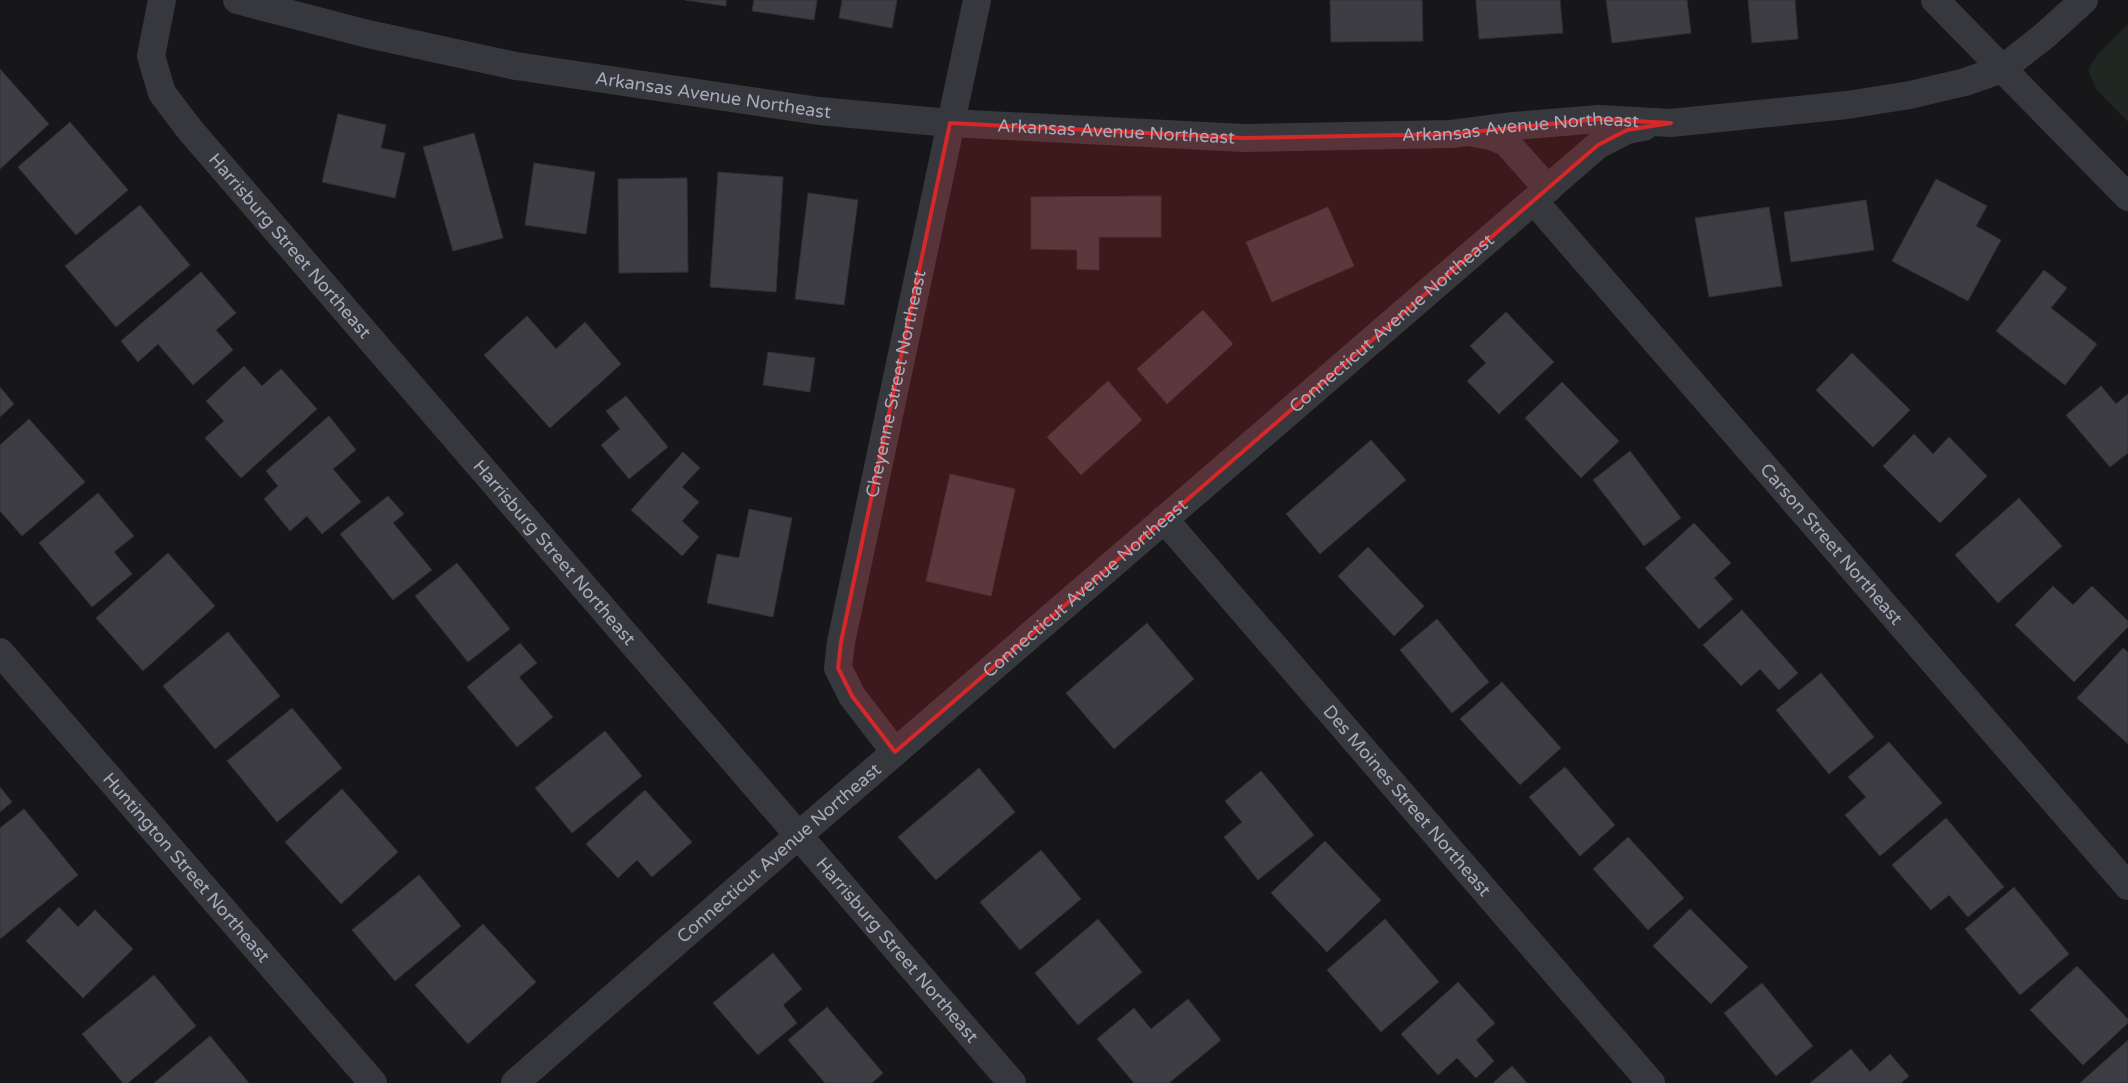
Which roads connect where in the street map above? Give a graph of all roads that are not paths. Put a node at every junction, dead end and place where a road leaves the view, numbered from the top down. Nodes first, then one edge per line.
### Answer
1 (162, 0) edge
2 (237, 0) edge
3 (977, 0) edge
4 (1935, 0) edge
5 (2084, 0) edge
6 (2002, 69) junction
7 (1671, 123) junction
8 (950, 124) junction
9 (1467, 132) junction
10 (1541, 195) junction
11 (2128, 197) edge
12 (1164, 519) junction
13 (0, 652) edge
14 (895, 752) junction
15 (799, 835) junction
16 (2128, 886) edge
17 (373, 1083) edge
18 (515, 1083) edge
19 (1012, 1083) edge
20 (1651, 1083) edge

1 - 15 street, Harrisburg Street Northeast
2 - 8 street, Arkansas Avenue Northeast
3 - 8 street, Cheyenne Street Northeast
4 - 6 street
5 - 6 street, Arkansas Avenue Northeast
6 - 7 street, Arkansas Avenue Northeast
6 - 11 street
7 - 9 street, Arkansas Avenue Northeast
7 - 10 street, Connecticut Avenue Northeast
8 - 9 street, Arkansas Avenue Northeast
8 - 14 street, Cheyenne Street Northeast
9 - 10 street, Carson Street Northeast
10 - 12 street, Connecticut Avenue Northeast
10 - 16 street, Carson Street Northeast
12 - 14 street, Connecticut Avenue Northeast
12 - 20 street, Des Moines Street Northeast
13 - 17 street, Huntington Street Northeast
14 - 15 street, Connecticut Avenue Northeast
15 - 18 street, Connecticut Avenue Northeast
15 - 19 street, Harrisburg Street Northeast

